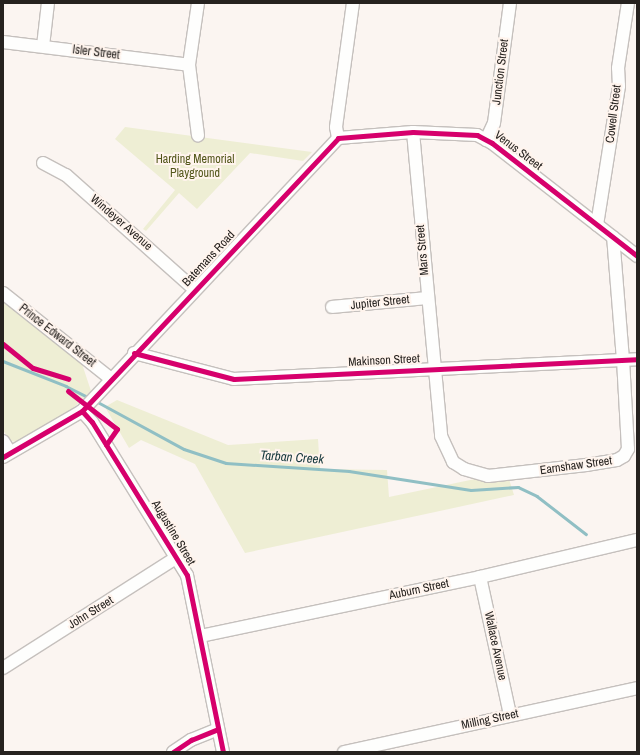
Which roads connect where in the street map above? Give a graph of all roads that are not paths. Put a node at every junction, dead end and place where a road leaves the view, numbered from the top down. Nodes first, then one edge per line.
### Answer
1 (48, 3) edge
2 (198, 3) edge
3 (353, 3) edge
4 (510, 3) edge
5 (628, 3) edge
6 (3, 42) edge
7 (43, 46) junction
8 (189, 65) junction
9 (413, 132) junction
10 (198, 134) dead end
11 (338, 138) junction
12 (486, 140) junction
13 (43, 163) dead end
14 (597, 225) junction
15 (613, 237) junction
16 (637, 256) edge
17 (194, 289) junction
18 (3, 293) edge
19 (427, 298) junction
20 (332, 307) dead end
21 (134, 353) junction
22 (637, 359) edge
23 (623, 360) junction
24 (434, 368) junction
25 (110, 378) junction
26 (83, 409) junction
27 (3, 441) edge
28 (7, 455) edge
29 (637, 540) edge
30 (177, 558) junction
31 (480, 578) junction
32 (201, 636) junction
33 (3, 668) edge
34 (637, 688) edge
35 (510, 715) junction
36 (218, 729) junction
37 (173, 752) edge
38 (223, 752) edge
39 (344, 752) edge

1 - 7 street
2 - 8 street
3 - 11 street
4 - 12 street, Junction Street
5 - 14 street, Cowell Street
6 - 7 street, Isler Street
7 - 8 street, Isler Street
8 - 10 street
9 - 11 street, Venus Street
9 - 12 street, Venus Street
9 - 19 street, Mars Street
11 - 17 street, Batemans Road
12 - 14 street, Venus Street
13 - 17 street, Windeyer Avenue
14 - 15 street, Venus Street
15 - 16 street, Venus Street
15 - 23 street, Earnshaw Street
17 - 21 street, Batemans Road
18 - 25 street, Prince Edward Street
19 - 20 street, Jupiter Street
19 - 24 street, Mars Street
21 - 24 street, Makinson Street
21 - 25 street, Batemans Road
22 - 23 street, Makinson Street
23 - 24 street, Makinson Street
23 - 24 street, Earnshaw Street
25 - 26 street, Batemans Road
26 - 28 street
26 - 30 street, Augustine Street
27 - 28 street
29 - 31 street, Auburn Street
30 - 32 street, Augustine Street
30 - 33 street, John Street
31 - 32 street, Auburn Street
31 - 35 street, Wallace Avenue
32 - 36 street, Augustine Street
34 - 35 street, Milling Street
35 - 39 street, Milling Street
36 - 37 street
36 - 38 street, Augustine Street

